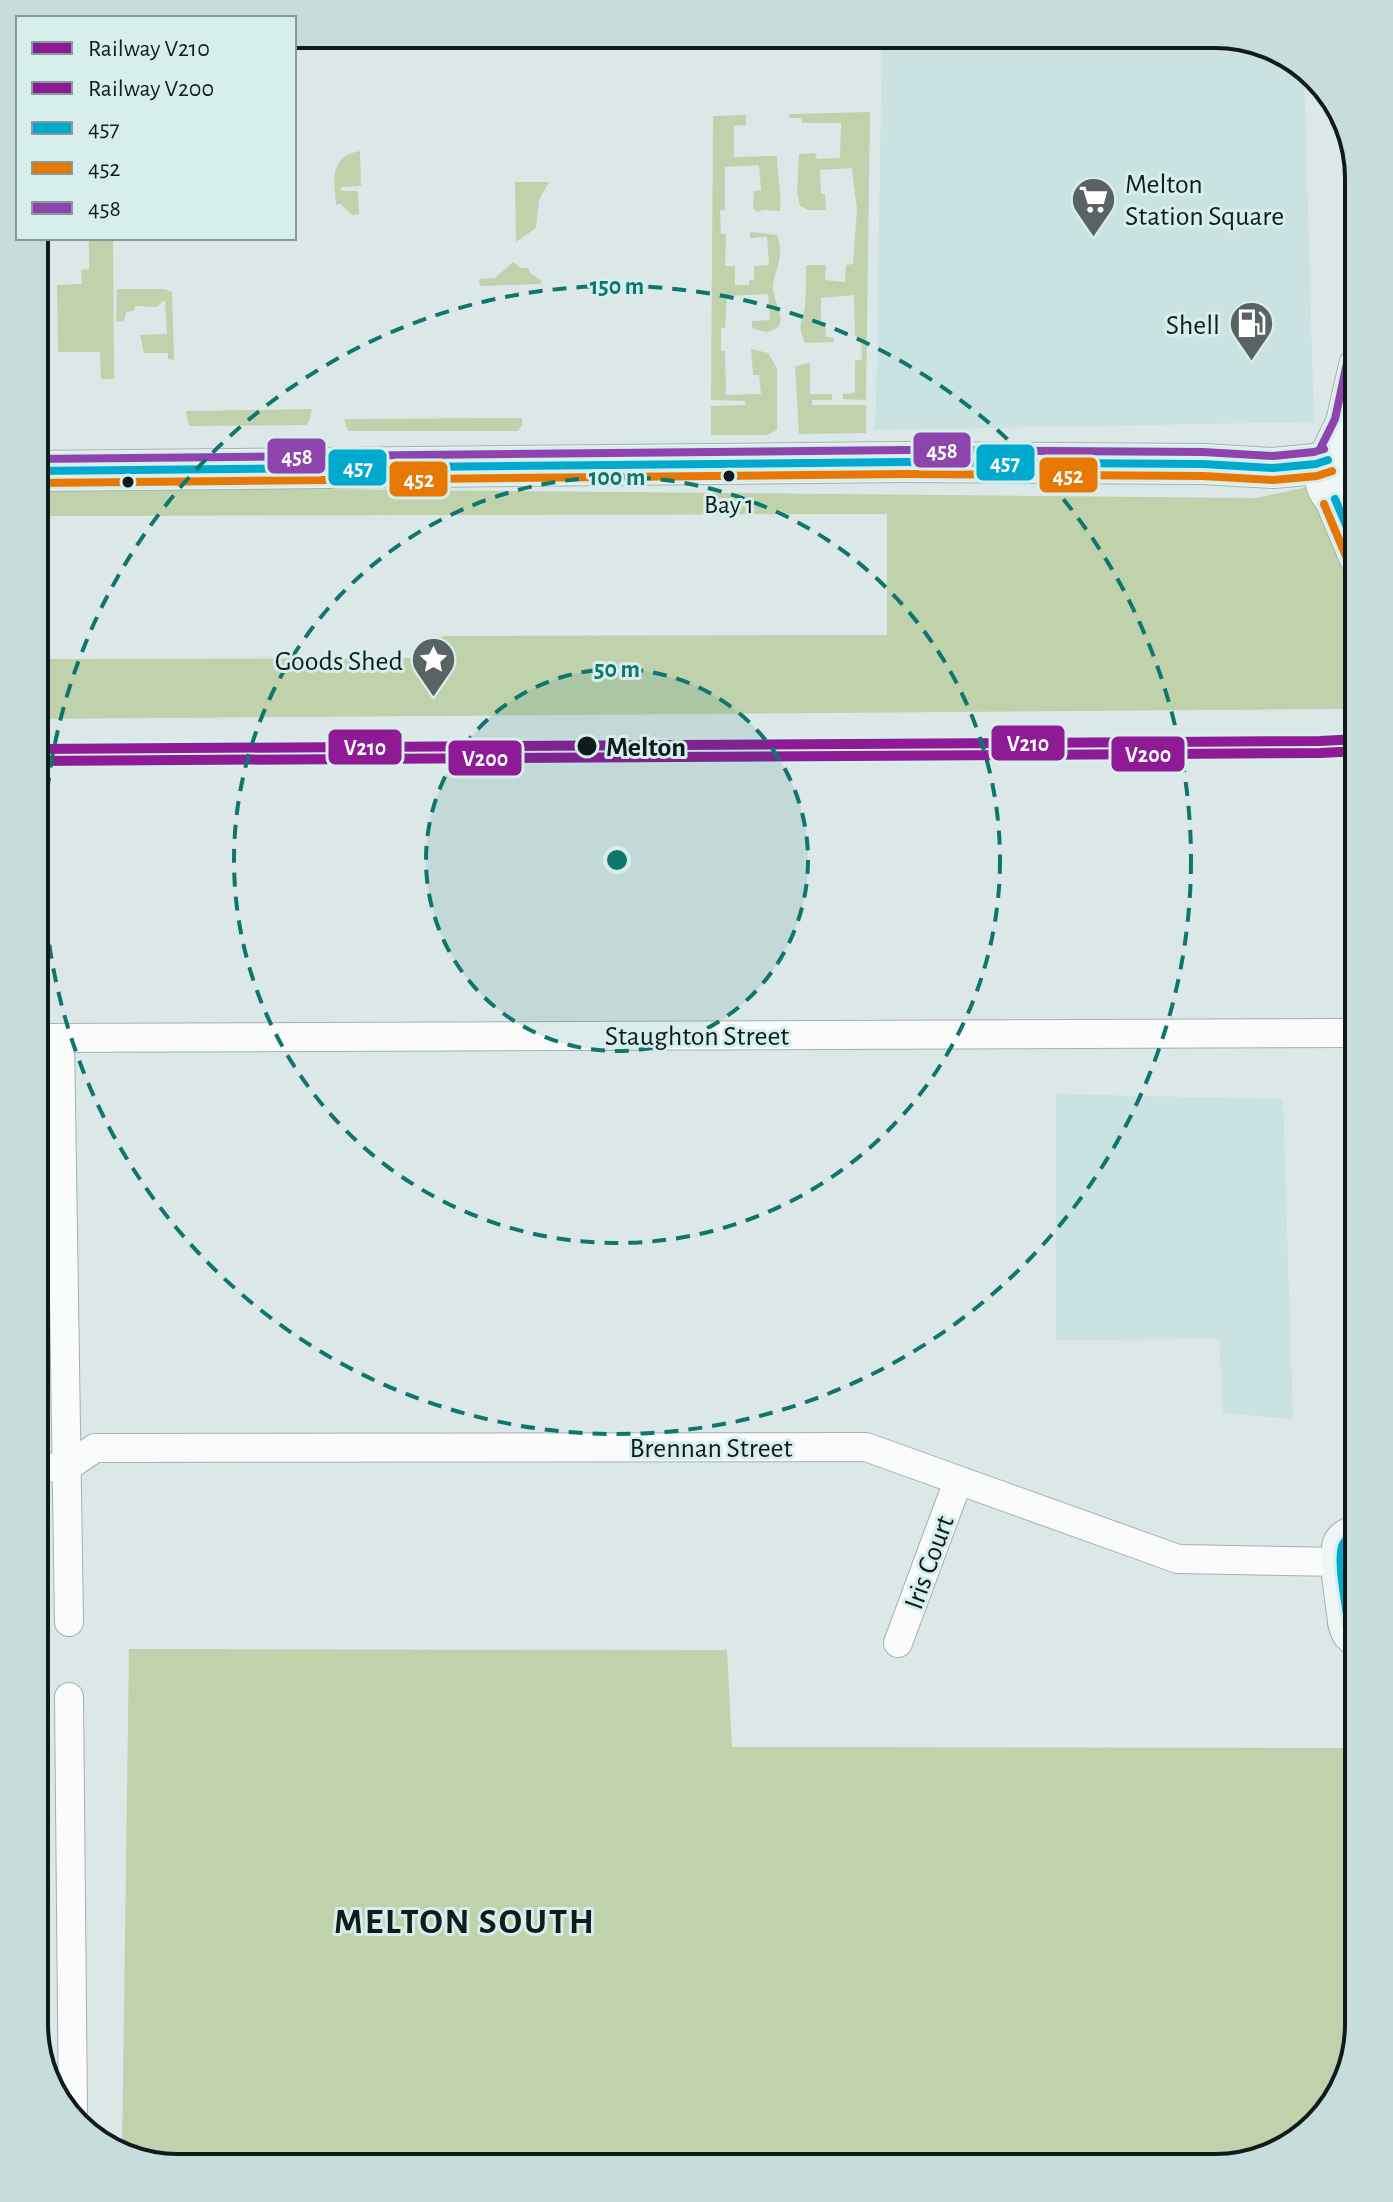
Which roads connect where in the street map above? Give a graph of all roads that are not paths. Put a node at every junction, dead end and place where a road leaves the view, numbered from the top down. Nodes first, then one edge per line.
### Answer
1 (1345, 432) edge
2 (48, 471) edge
3 (1340, 475) edge
4 (1345, 496) edge
5 (1345, 1033) edge
6 (48, 1038) edge
7 (48, 1059) edge
8 (67, 1467) junction
9 (48, 1468) edge
10 (958, 1481) junction
11 (1345, 1549) edge
12 (69, 1622) dead end
13 (898, 1643) dead end
14 (69, 1697) dead end
15 (73, 2100) edge

1 - 3 street
2 - 3 street
3 - 4 street
5 - 6 street, Staughton Street
7 - 8 street
8 - 9 street
8 - 10 street, Brennan Street
8 - 12 street
10 - 11 street, Brennan Street
10 - 13 street, Iris Court
14 - 15 street

